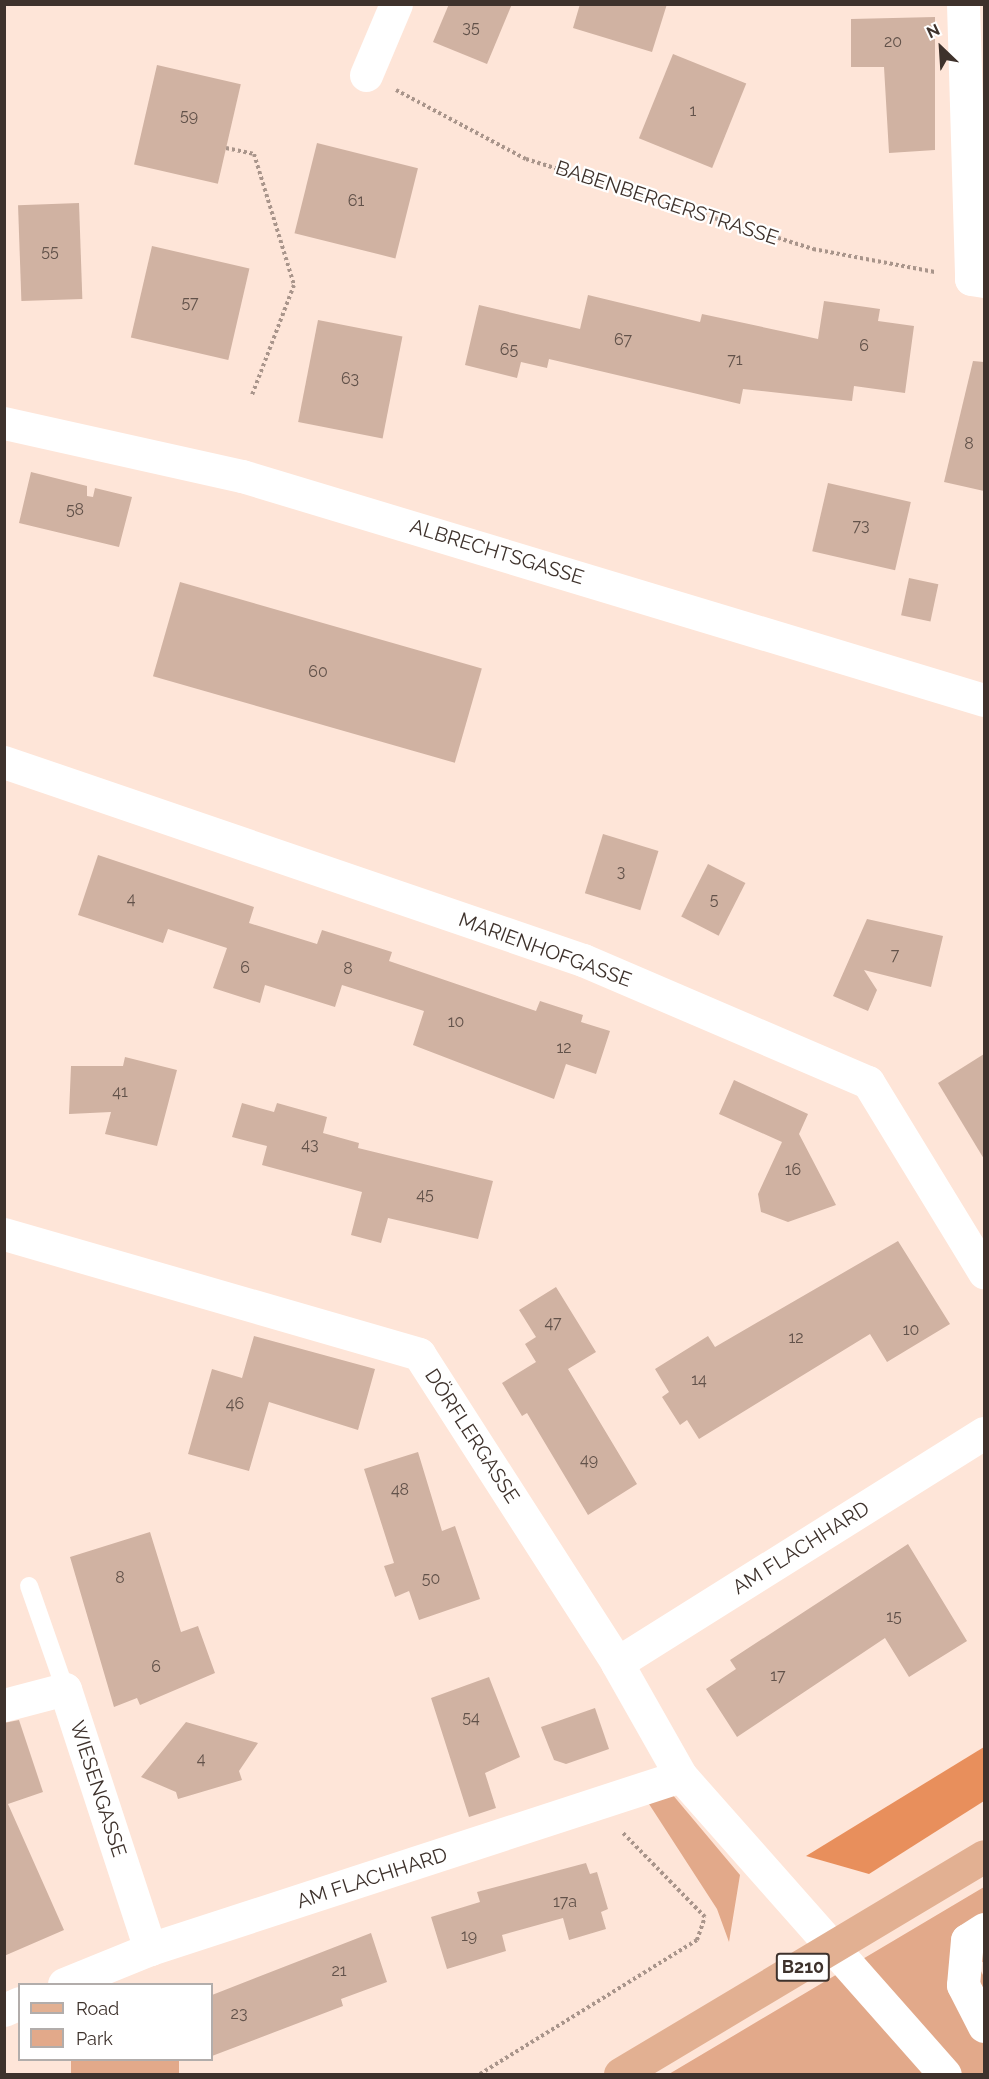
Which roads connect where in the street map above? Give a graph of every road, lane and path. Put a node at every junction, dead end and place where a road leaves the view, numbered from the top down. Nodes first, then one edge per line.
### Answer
1 (396, 4) edge
2 (963, 4) edge
3 (366, 75) joint
4 (226, 148) dead end
5 (978, 280) edge
6 (252, 395) dead end
7 (4, 423) edge
8 (984, 700) edge
9 (4, 762) edge
10 (4, 1234) edge
11 (984, 1272) edge
12 (984, 1433) edge
13 (28, 1586) dead end
14 (617, 1663) junction
15 (65, 1689) junction
16 (4, 1705) edge
17 (681, 1776) junction
18 (597, 1806) junction
19 (984, 1856) edge
20 (984, 1929) edge
21 (150, 1949) junction
22 (66, 1983) edge
23 (18, 2004) edge
24 (4, 2010) edge
25 (984, 2026) edge
26 (480, 2074) edge
27 (620, 2074) edge
28 (945, 2074) edge

1 - 3 street
2 - 5 street
3 - 5 path, BABENBERGERSTRASSE
4 - 6 path
7 - 8 street, ALBRECHTSGASSE
9 - 11 street, MARIENHOFGASSE
10 - 14 street, DÖRFLERGASSE
12 - 14 street, AM FLACHHARD
13 - 15 lane
14 - 17 street, DÖRFLERGASSE
15 - 16 street
15 - 21 street, WIESENGASSE
17 - 18 street, AM FLACHHARD
17 - 28 street, DÖRFLERGASSE
18 - 21 street, AM FLACHHARD
18 - 26 path
19 - 27 main road, B210
20 - 25 street
21 - 22 street, AM FLACHHARD
23 - 24 street

